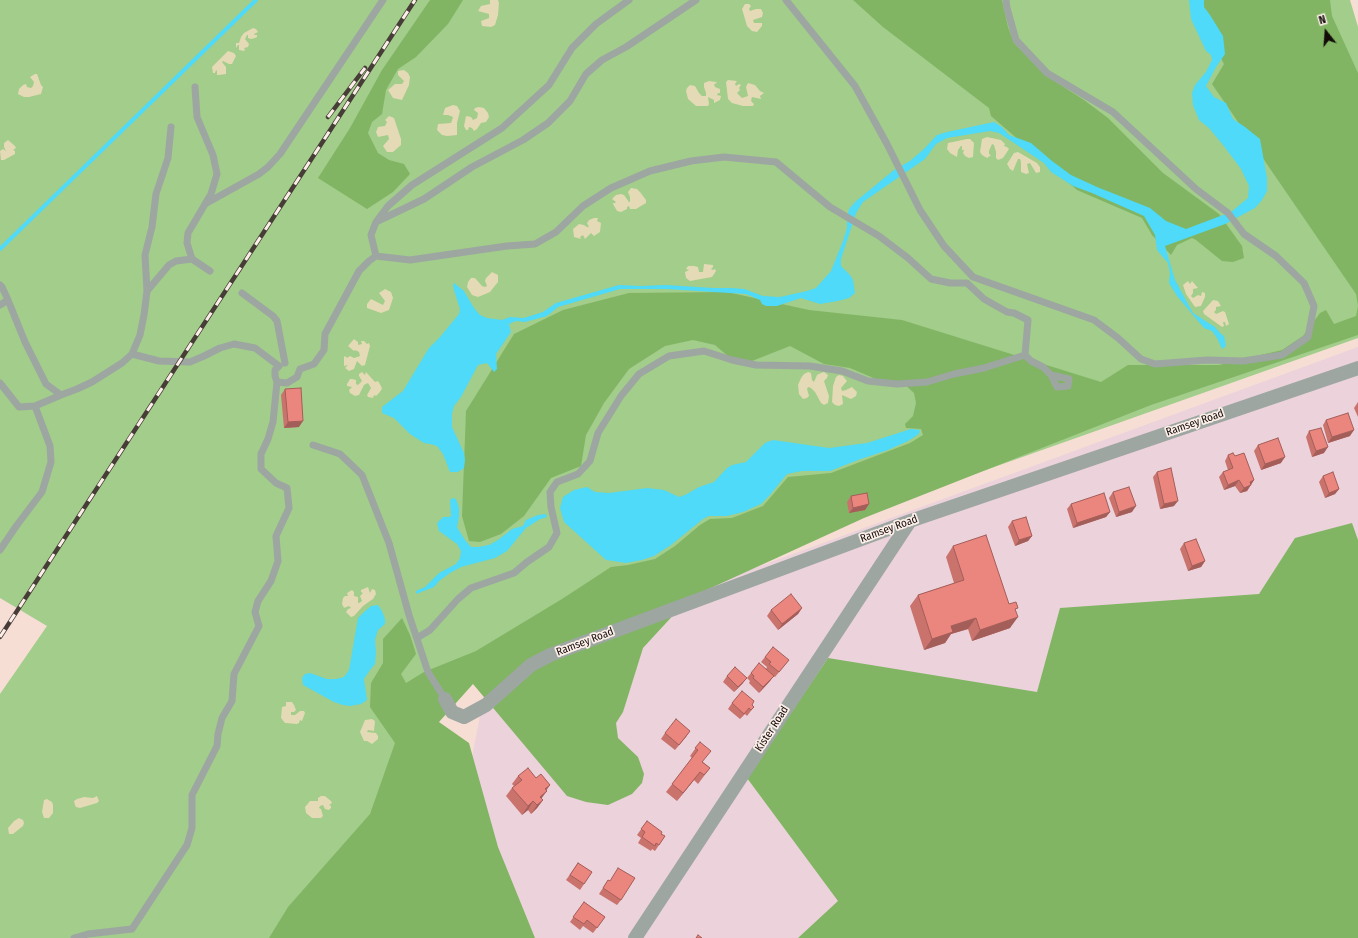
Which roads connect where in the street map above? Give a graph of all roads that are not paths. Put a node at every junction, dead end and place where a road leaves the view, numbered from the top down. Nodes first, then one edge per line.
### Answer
1 (383, 0) edge
2 (629, 0) edge
3 (696, 0) edge
4 (786, 0) edge
5 (1006, 0) edge
6 (195, 87) dead end
7 (170, 127) dead end
8 (205, 204) junction
9 (376, 222) junction
10 (376, 256) junction
11 (192, 259) junction
12 (210, 271) dead end
13 (0, 285) edge
14 (147, 291) junction
15 (242, 293) dead end
16 (8, 300) junction
17 (0, 305) edge
18 (132, 354) junction
19 (1025, 354) junction
20 (285, 363) dead end
21 (1358, 368) edge
22 (1052, 375) dead end
23 (278, 382) junction
24 (0, 383) edge
25 (61, 395) junction
26 (35, 406) junction
27 (312, 445) dead end
28 (910, 521) junction
29 (0, 550) edge
30 (417, 638) junction
31 (445, 699) joint
32 (74, 938) edge
33 (635, 938) edge

1 - 8 lane
2 - 9 lane
3 - 9 lane
4 - 5 lane
6 - 8 lane
7 - 14 lane
8 - 11 lane
9 - 10 lane
10 - 19 lane
10 - 23 lane
11 - 12 lane
11 - 14 lane
13 - 16 lane
14 - 18 lane
15 - 20 lane
16 - 17 lane
16 - 25 lane
18 - 23 lane
18 - 25 lane
19 - 22 lane
19 - 30 lane
21 - 28 street, Ramsey Road
23 - 32 lane
24 - 26 lane
25 - 26 lane
26 - 29 lane
27 - 30 lane
28 - 31 street, Ramsey Road
28 - 33 street, Kister Road
30 - 31 lane

